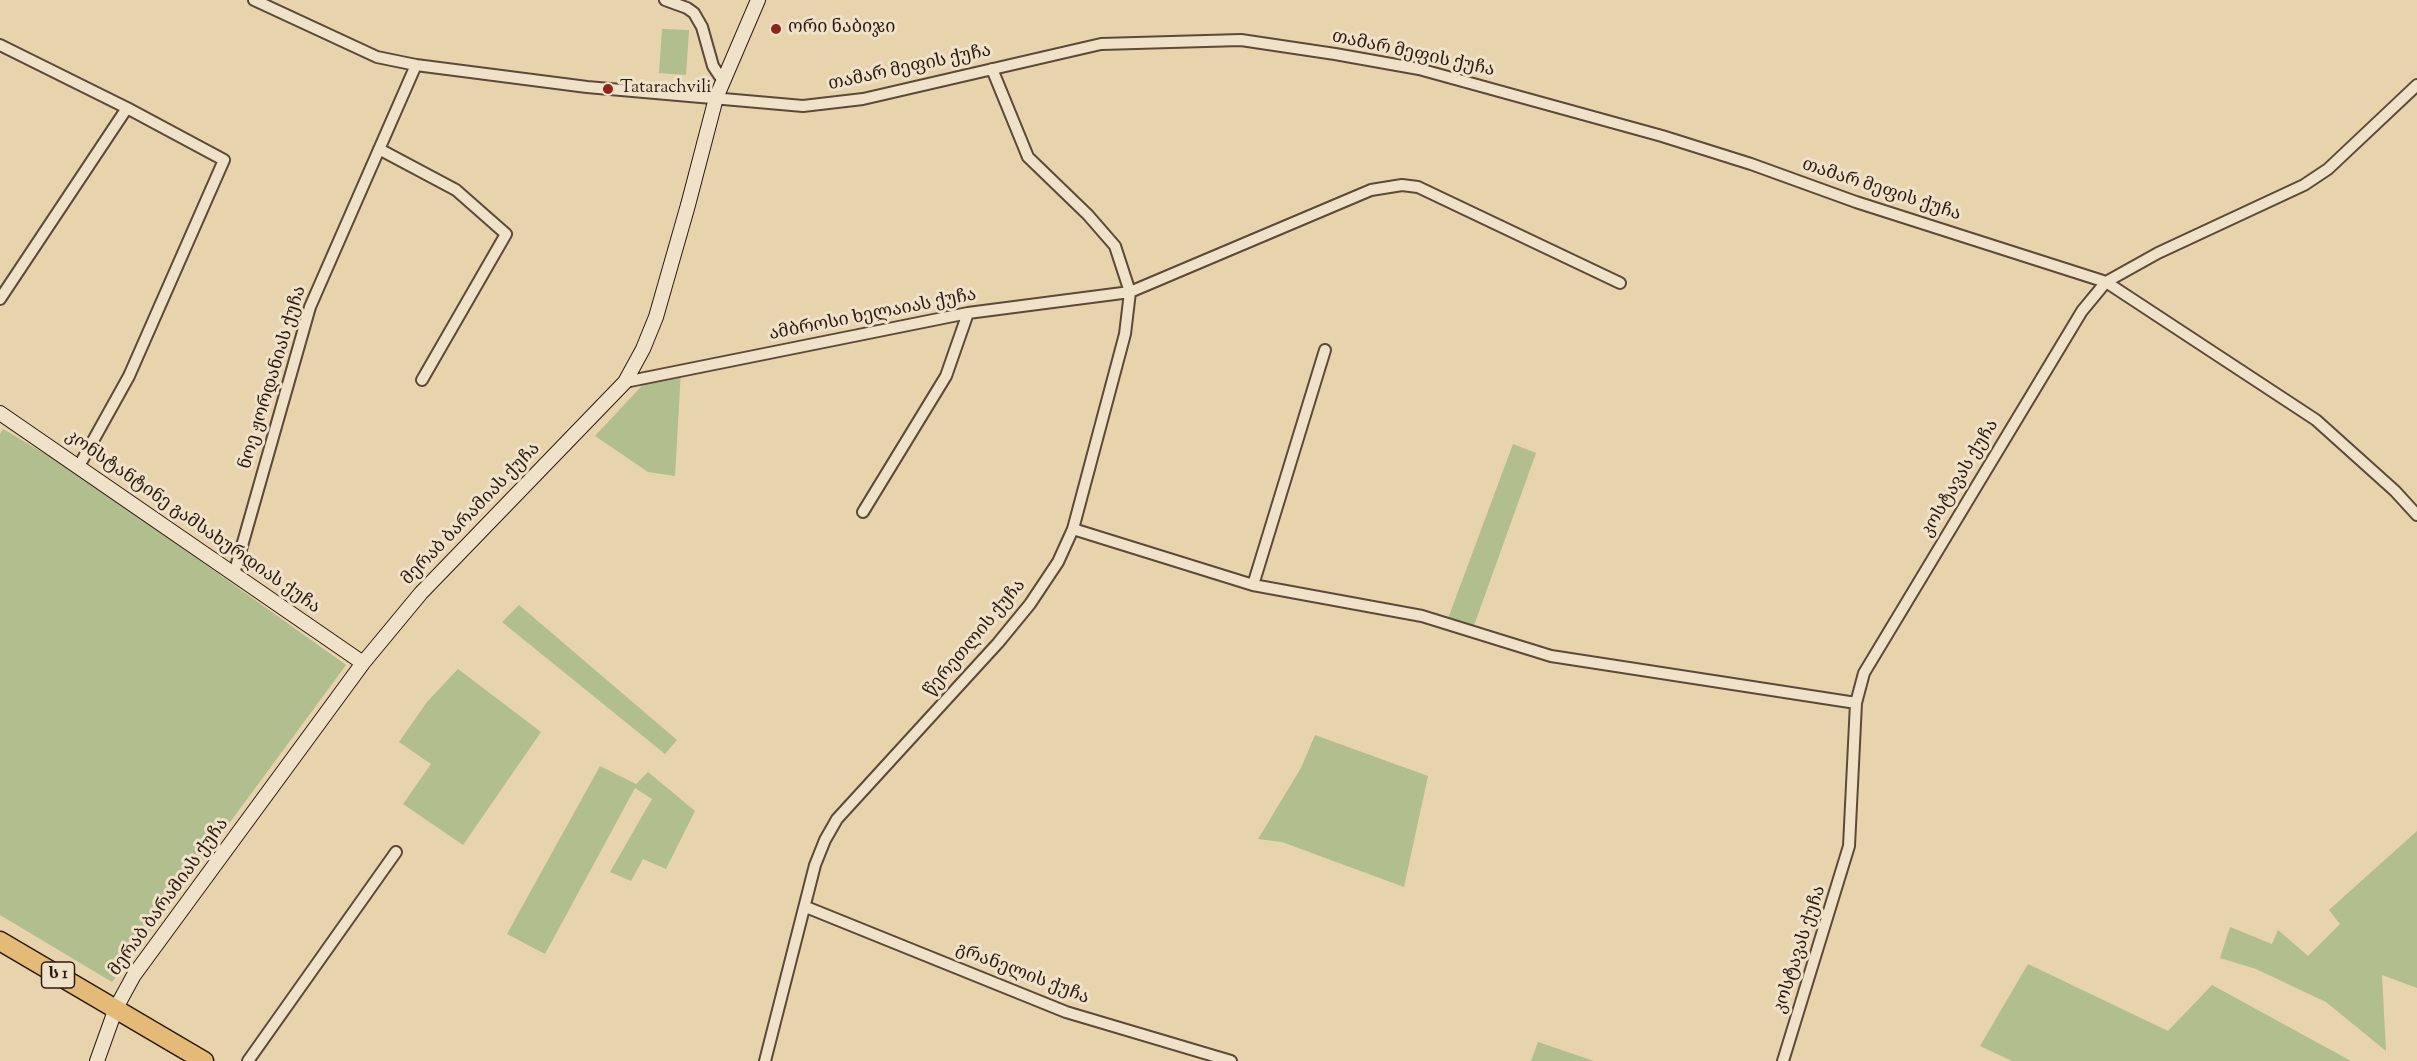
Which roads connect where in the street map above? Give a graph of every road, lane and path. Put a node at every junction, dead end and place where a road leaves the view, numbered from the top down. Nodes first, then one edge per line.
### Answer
1 (254, 0) edge
2 (664, 0) edge
3 (758, 0) edge
4 (0, 45) edge
5 (416, 65) junction
6 (992, 69) junction
7 (723, 81) junction
8 (2417, 85) edge
9 (718, 98) junction
10 (127, 108) junction
11 (379, 149) junction
12 (2106, 282) junction
13 (1620, 283) dead end
14 (1130, 292) junction
15 (0, 299) edge
16 (968, 313) junction
17 (1325, 350) dead end
18 (422, 380) dead end
19 (625, 382) junction
20 (0, 413) edge
21 (78, 466) junction
22 (863, 512) dead end
23 (2417, 515) edge
24 (1073, 529) junction
25 (234, 574) junction
26 (1253, 585) junction
27 (363, 663) junction
28 (1856, 703) junction
29 (396, 852) dead end
30 (806, 907) junction
31 (0, 941) edge
32 (116, 1008) junction
33 (97, 1061) edge
34 (204, 1061) edge
35 (249, 1061) edge
36 (765, 1061) edge
37 (1231, 1061) edge
38 (1783, 1061) edge

1 - 5 street, თამარ მეფის ქუჩა
2 - 7 street
3 - 7 main road, მერაბ ბარამიას ქუჩა
4 - 10 street
5 - 9 street, თამარ მეფის ქუჩა
5 - 11 street, ნოე ჟორდანიას ქუჩა
6 - 9 street, თამარ მეფის ქუჩა
6 - 12 street, თამარ მეფის ქუჩა
6 - 14 street, წერეთლის ქუჩა
7 - 9 main road, მერაბ ბარამიას ქუჩა
8 - 12 street, კოსტავას ქუჩა
9 - 19 main road, მერაბ ბარამიას ქუჩა
10 - 15 street
10 - 21 street
11 - 18 street
11 - 25 street, ნოე ჟორდანიას ქუჩა
12 - 23 street, თამარ მეფის ქუჩა
12 - 28 street, კოსტავას ქუჩა
13 - 14 street, ამბროსი ხელაიას ქუჩა
14 - 16 street, ამბროსი ხელაიას ქუჩა
14 - 24 street, წერეთლის ქუჩა
16 - 19 street, ამბროსი ხელაიას ქუჩა
16 - 22 street
17 - 26 street
19 - 27 main road, მერაბ ბარამიას ქუჩა
20 - 21 main road, კონსტანტინე გამსახურდიას ქუჩა
21 - 25 main road, კონსტანტინე გამსახურდიას ქუჩა
24 - 26 street
24 - 30 street, წერეთლის ქუჩა
25 - 27 main road, კონსტანტინე გამსახურდიას ქუჩა
26 - 28 street
27 - 32 main road, მერაბ ბარამიას ქუჩა
28 - 38 street, კოსტავას ქუჩა
29 - 35 street
30 - 36 street, წერეთლის ქუჩა
30 - 37 street, გრანელის ქუჩა
31 - 32 highway, ს 1
32 - 33 main road, მერაბ ბარამიას ქუჩა
32 - 34 highway, ს 1

